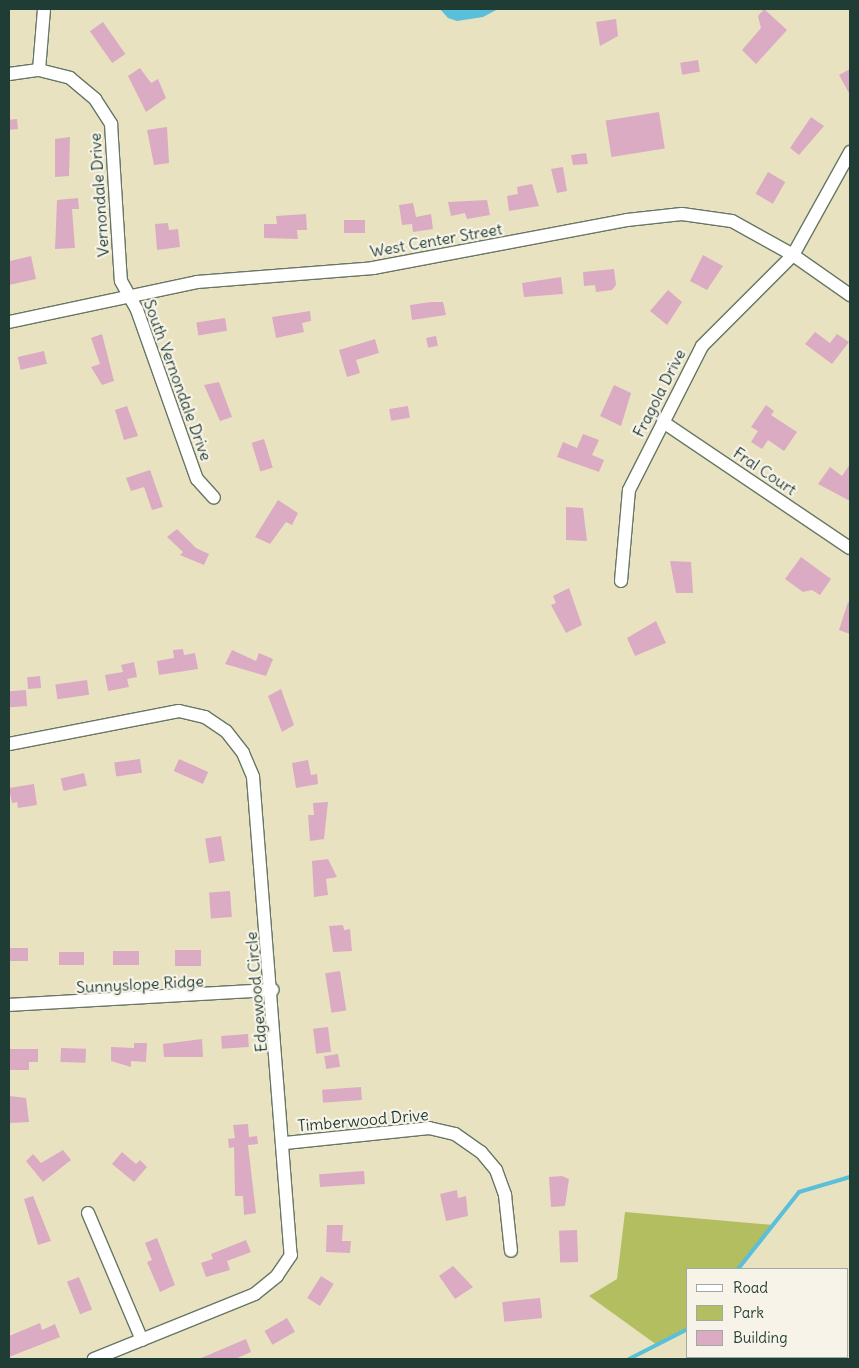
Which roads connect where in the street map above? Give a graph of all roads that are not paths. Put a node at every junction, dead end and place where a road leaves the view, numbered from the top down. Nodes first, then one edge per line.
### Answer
1 (44, 9) edge
2 (39, 70) junction
3 (9, 74) edge
4 (850, 152) edge
5 (793, 255) junction
6 (850, 295) edge
7 (129, 297) junction
8 (9, 322) edge
9 (662, 422) junction
10 (214, 498) dead end
11 (850, 548) edge
12 (621, 581) dead end
13 (9, 744) edge
14 (273, 990) junction
15 (9, 1005) edge
16 (285, 1143) junction
17 (88, 1213) dead end
18 (511, 1251) dead end
19 (142, 1340) junction
20 (94, 1359) edge

1 - 2 street
2 - 3 street, Vernondale Drive
2 - 7 street, Vernondale Drive
4 - 5 street, Fragola Drive
5 - 6 street, West Center Street
5 - 7 street, West Center Street
5 - 9 street, Fragola Drive
7 - 8 street, West Center Street
7 - 10 street, South Vernondale Drive
9 - 11 street, Fral Court
9 - 12 street, Fragola Drive
13 - 14 street, Edgewood Circle
14 - 15 street, Sunnyslope Ridge
14 - 16 street, Edgewood Circle
16 - 18 street, Timberwood Drive
16 - 19 street, Edgewood Circle
17 - 19 street
19 - 20 street, Edgewood Circle

